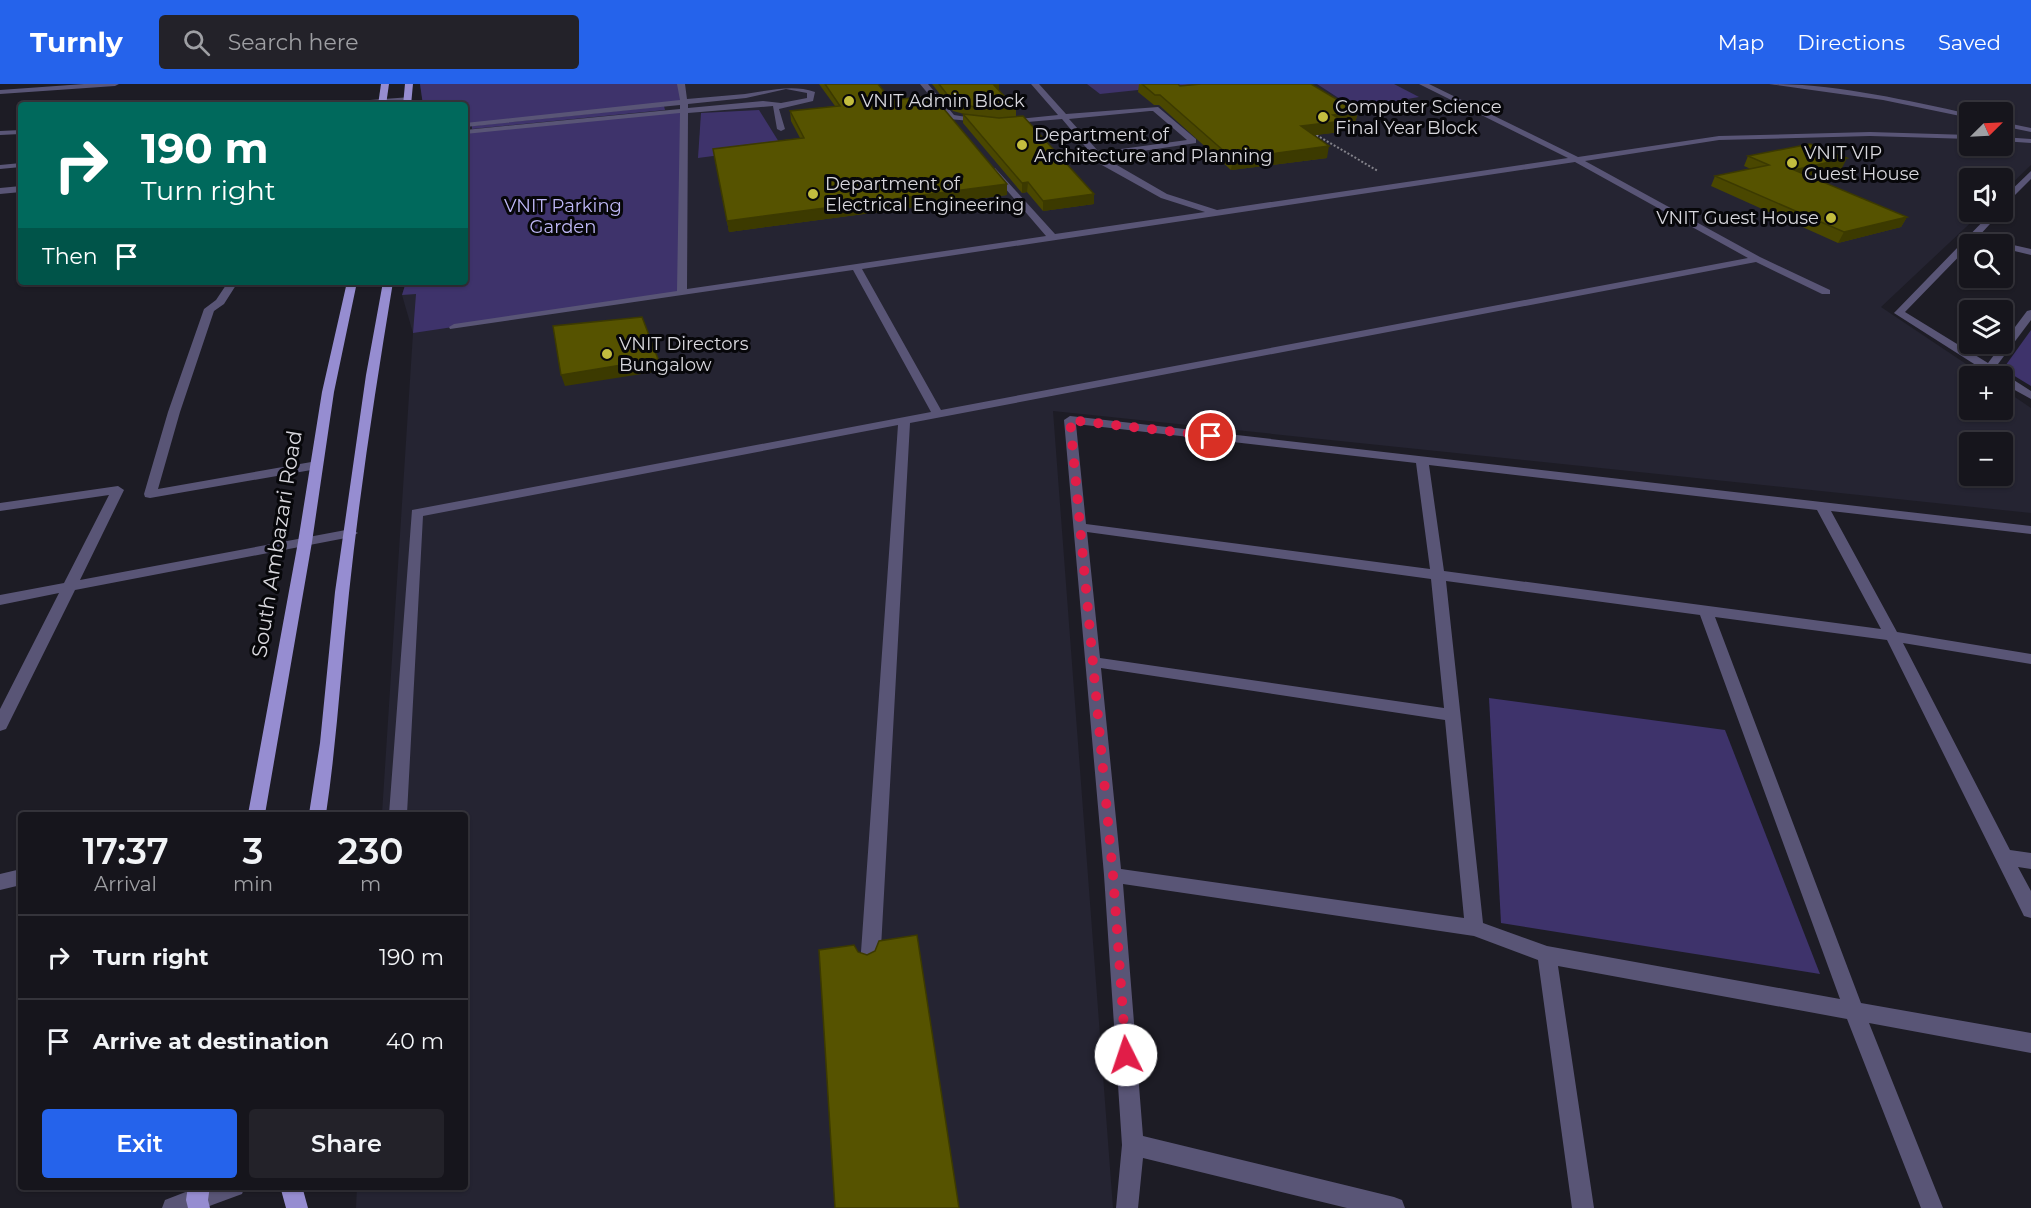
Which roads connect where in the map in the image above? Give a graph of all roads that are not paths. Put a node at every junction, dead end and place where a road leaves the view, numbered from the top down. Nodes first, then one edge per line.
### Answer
1 (115, 84) edge
2 (385, 84) edge
3 (409, 84) edge
4 (681, 84) edge
5 (924, 84) edge
6 (1035, 84) edge
7 (1424, 84) edge
8 (1773, 84) edge
9 (772, 86) edge
10 (798, 86) edge
11 (0, 92) edge
12 (810, 99) junction
13 (382, 102) edge
14 (407, 102) edge
15 (781, 105) junction
16 (684, 106) junction
17 (819, 106) edge
18 (1959, 115) edge
19 (952, 117) junction
20 (1064, 118) junction
21 (1003, 122) edge
22 (992, 123) edge
23 (468, 125) edge
24 (959, 125) edge
25 (2013, 126) edge
26 (781, 129) dead end
27 (2031, 130) edge
28 (18, 132) edge
29 (468, 132) edge
30 (0, 133) edge
31 (1959, 137) edge
32 (2013, 140) edge
33 (2031, 141) edge
34 (1097, 155) junction
35 (1574, 158) junction
36 (986, 160) edge
37 (18, 165) edge
38 (0, 167) edge
39 (2031, 174) edge
40 (18, 189) edge
41 (0, 191) edge
42 (2013, 193) edge
43 (1219, 214) junction
44 (1987, 222) edge
45 (1975, 234) edge
46 (1053, 238) junction
47 (2013, 248) edge
48 (1959, 251) edge
49 (2031, 252) edge
50 (1757, 259) junction
51 (856, 267) junction
52 (231, 285) edge
53 (351, 285) edge
54 (387, 285) edge
55 (1826, 292) dead end
56 (682, 293) junction
57 (2031, 314) edge
58 (454, 327) dead end
59 (1984, 366) edge
60 (1991, 366) edge
61 (2013, 385) edge
62 (2031, 396) edge
63 (937, 413) junction
64 (904, 419) junction
65 (1422, 460) junction
66 (317, 465) junction
67 (1822, 506) junction
68 (0, 507) edge
69 (1081, 527) junction
70 (2031, 530) edge
71 (351, 533) junction
72 (305, 542) junction
73 (1438, 576) junction
74 (70, 585) junction
75 (0, 600) edge
76 (1706, 612) junction
77 (1892, 636) junction
78 (2031, 659) edge
79 (1094, 662) junction
80 (1452, 715) junction
81 (0, 724) edge
82 (256, 812) edge
83 (317, 812) edge
84 (398, 812) edge
85 (2004, 857) junction
86 (2031, 861) edge
87 (1113, 875) junction
88 (18, 878) edge
89 (0, 882) edge
90 (2031, 910) edge
91 (1474, 928) junction
92 (1547, 955) junction
93 (870, 966) edge
94 (1854, 1011) junction
95 (2031, 1043) edge
96 (1133, 1145) junction
97 (222, 1190) edge
98 (292, 1190) edge
99 (198, 1198) edge
100 (173, 1208) edge
101 (297, 1208) edge
102 (1127, 1208) edge
103 (1394, 1208) edge
104 (1583, 1208) edge
105 (1932, 1208) edge

1 - 11 street
2 - 13 main road
3 - 14 main road
4 - 16 street
5 - 19 street
6 - 20 street
7 - 35 street
8 - 18 street
9 - 10 street
9 - 16 street
10 - 12 street
12 - 15 street
12 - 17 street
15 - 16 street
15 - 26 street
16 - 23 street
16 - 29 street
16 - 56 street
19 - 22 street
19 - 24 street
20 - 21 street
20 - 34 street
20 - 34 street
25 - 27 street
28 - 30 street
31 - 35 street
32 - 33 street
34 - 43 street
35 - 43 street
35 - 50 street
36 - 46 street
37 - 38 street
39 - 42 street
40 - 41 street
43 - 46 street
44 - 45 street
46 - 51 street
47 - 49 street
48 - 59 street
50 - 55 street
50 - 63 street
51 - 56 street
51 - 63 street
52 - 66 street
53 - 66 main road, South Ambazari Road
54 - 71 main road
56 - 58 street
57 - 60 street
61 - 62 street
63 - 64 street
64 - 84 street
64 - 93 street
65 - 67 street
65 - 69 street
65 - 73 street
66 - 72 main road, South Ambazari Road
67 - 70 street
67 - 77 street
68 - 74 street
69 - 73 street
69 - 79 street
71 - 72 street
71 - 83 main road
72 - 74 street
72 - 82 main road, South Ambazari Road
73 - 76 street
73 - 80 street
74 - 75 street
74 - 81 street
76 - 77 street
76 - 94 street
77 - 78 street
77 - 85 street
79 - 80 street
79 - 87 street
80 - 91 street
85 - 86 street
85 - 90 street
87 - 91 street
87 - 96 street
88 - 89 street
91 - 92 street
92 - 94 street
92 - 104 street
94 - 95 street
94 - 105 street
96 - 102 street
96 - 103 street
97 - 99 street
98 - 101 main road
99 - 100 street

